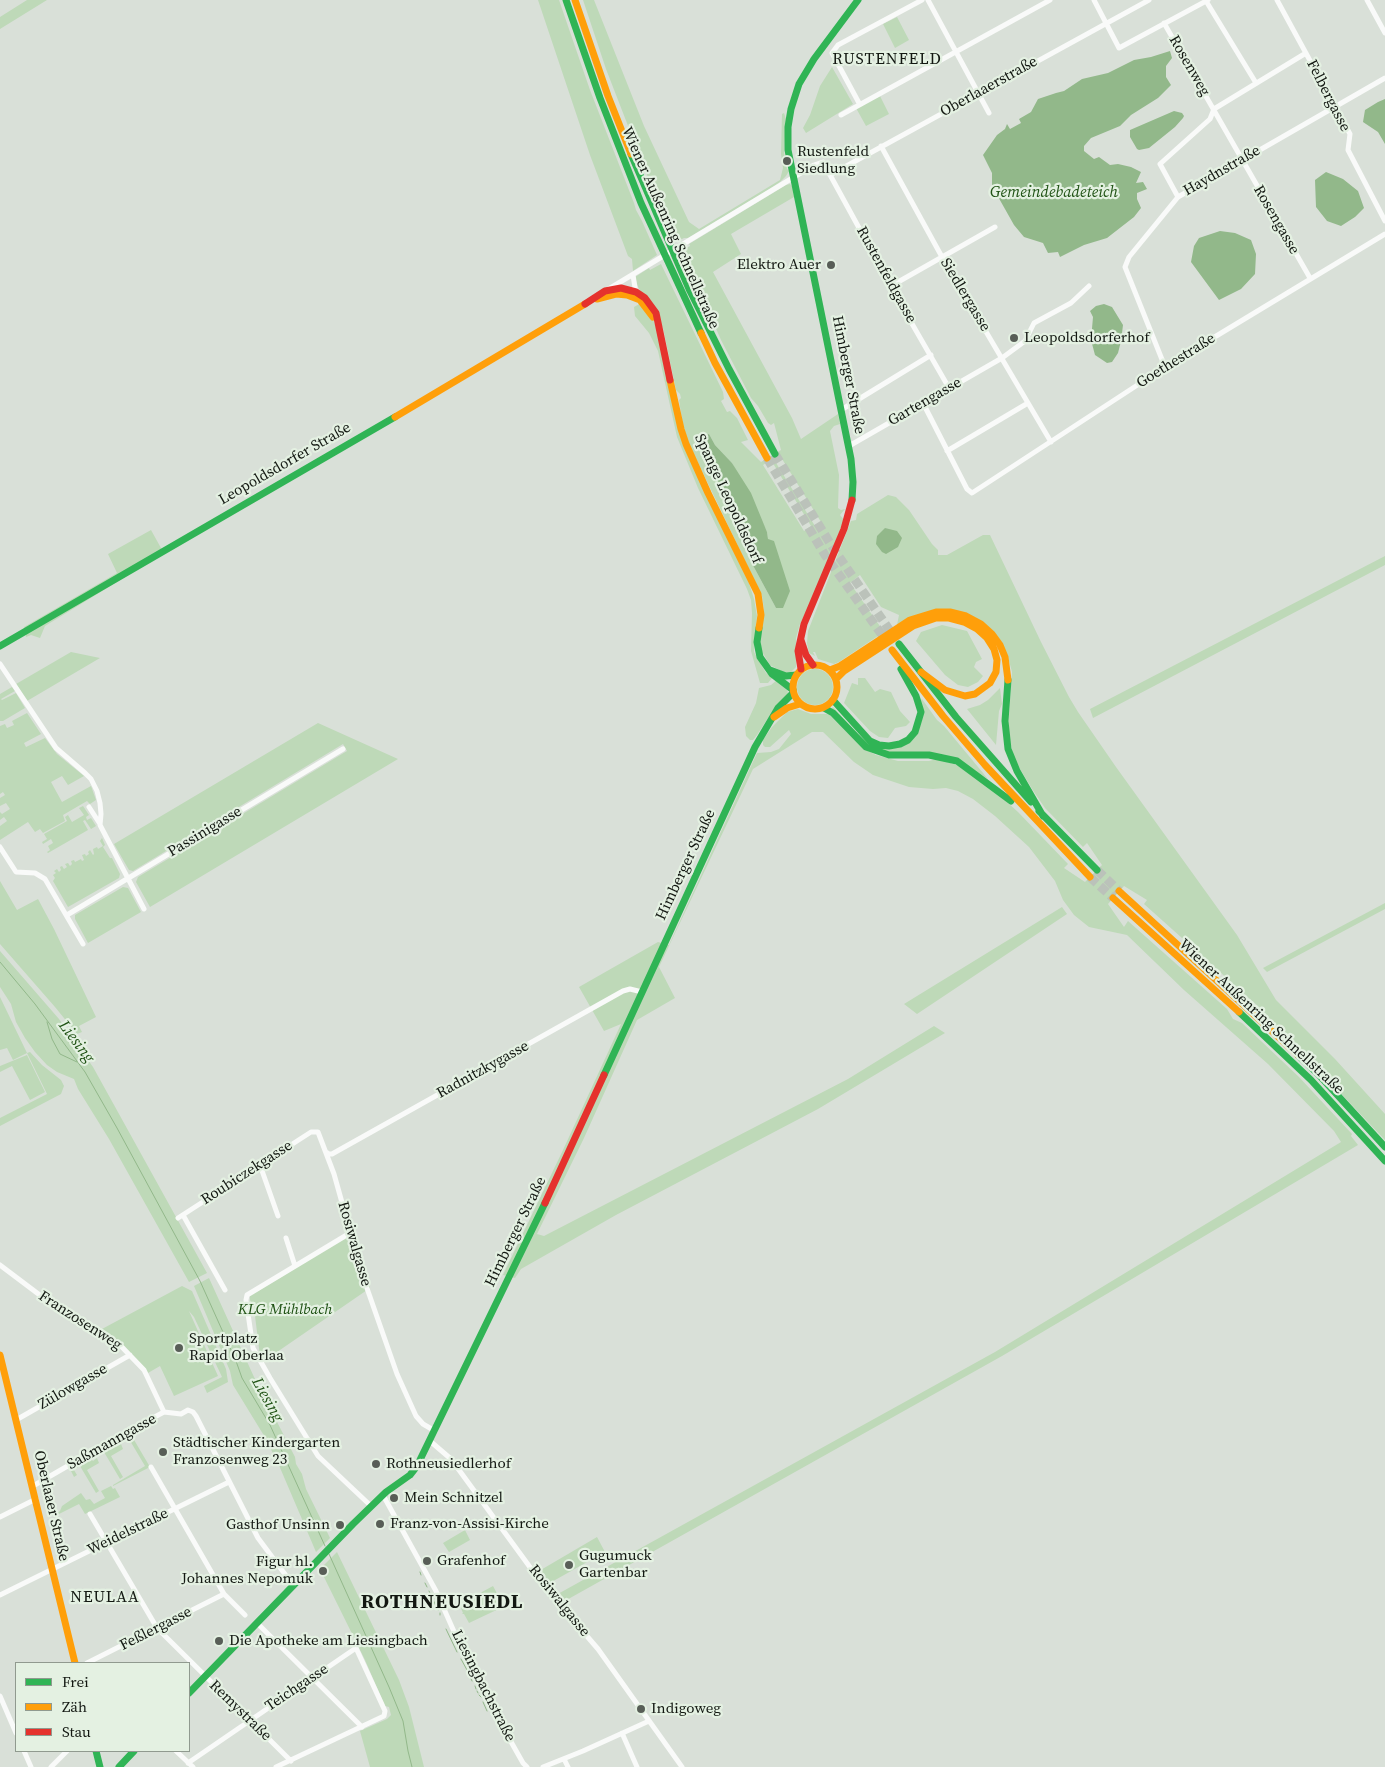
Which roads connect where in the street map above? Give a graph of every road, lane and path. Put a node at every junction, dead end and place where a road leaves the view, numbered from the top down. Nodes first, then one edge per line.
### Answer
1 (566, 0) edge
2 (575, 0) edge
3 (858, 0) edge
4 (922, 0) edge
5 (928, 0) edge
6 (1050, 0) edge
7 (1094, 0) edge
8 (1149, 0) edge
9 (1207, 0) edge
10 (1276, 0) edge
11 (1368, 0) edge
12 (1106, 23) junction
13 (1164, 23) junction
14 (1385, 33) edge
15 (956, 51) junction
16 (1306, 54) junction
17 (1385, 78) edge
18 (1256, 83) junction
19 (978, 93) junction
20 (859, 104) junction
21 (1336, 107) junction
22 (1214, 109) junction
23 (989, 113) dead end
24 (840, 115) dead end
25 (881, 146) junction
26 (1242, 160) junction
27 (824, 162) joint
28 (830, 175) junction
29 (794, 177) junction
30 (1178, 197) junction
31 (1385, 221) edge
32 (995, 227) dead end
33 (1385, 234) edge
34 (942, 257) junction
35 (633, 275) junction
36 (1310, 278) junction
37 (891, 286) junction
38 (1089, 286) dead end
39 (605, 291) junction
40 (619, 291) junction
41 (636, 295) junction
42 (583, 306) junction
43 (932, 355) junction
44 (1002, 358) junction
45 (1165, 368) junction
46 (949, 388) junction
47 (923, 403) junction
48 (1028, 403) junction
49 (841, 410) junction
50 (1050, 442) junction
51 (849, 446) junction
52 (946, 451) junction
53 (775, 454) tunnel mouth
54 (767, 458) tunnel mouth
55 (801, 640) junction
56 (899, 644) tunnel mouth
57 (0, 646) edge
58 (892, 650) tunnel mouth
59 (897, 656) junction
60 (0, 664) edge
61 (813, 665) junction
62 (770, 670) junction
63 (830, 670) junction
64 (798, 672) junction
65 (921, 672) junction
66 (836, 679) junction
67 (793, 691) junction
68 (833, 700) junction
69 (800, 704) junction
70 (824, 708) junction
71 (774, 717) junction
72 (344, 750) dead end
73 (89, 807) dead end
74 (1043, 816) junction
75 (1039, 824) junction
76 (100, 825) junction
77 (0, 847) edge
78 (1097, 870) tunnel mouth
79 (1090, 877) tunnel mouth
80 (128, 878) junction
81 (1119, 892) tunnel mouth
82 (1113, 898) tunnel mouth
83 (144, 909) dead end
84 (66, 915) junction
85 (83, 944) dead end
86 (642, 992) junction
87 (318, 1132) joint
88 (1385, 1147) edge
89 (326, 1152) junction
90 (1385, 1160) edge
91 (260, 1165) junction
92 (278, 1216) dead end
93 (350, 1232) junction
94 (286, 1238) dead end
95 (0, 1265) edge
96 (295, 1266) junction
97 (225, 1290) dead end
98 (0, 1355) edge
99 (130, 1355) junction
100 (164, 1412) junction
101 (16, 1420) junction
102 (435, 1432) junction
103 (430, 1441) junction
104 (151, 1467) dead end
105 (229, 1482) junction
106 (33, 1486) junction
107 (384, 1497) junction
108 (36, 1499) junction
109 (371, 1506) junction
110 (175, 1509) junction
111 (90, 1514) dead end
112 (0, 1517) edge
113 (107, 1542) junction
114 (52, 1570) junction
115 (293, 1585) junction
116 (224, 1594) junction
117 (0, 1595) edge
118 (245, 1615) dead end
119 (257, 1624) junction
120 (157, 1628) junction
121 (75, 1662) edge
122 (89, 1662) edge
123 (205, 1676) junction
124 (312, 1678) junction
125 (190, 1692) edge
126 (0, 1696) edge
127 (250, 1720) junction
128 (649, 1721) junction
129 (362, 1727) junction
130 (15, 1731) edge
131 (622, 1733) junction
132 (24, 1752) edge
133 (66, 1752) edge
134 (96, 1752) edge
135 (133, 1752) edge
136 (177, 1752) edge
137 (564, 1759) junction
138 (290, 1761) junction
139 (188, 1762) junction
140 (31, 1767) edge
141 (51, 1767) edge
142 (100, 1767) edge
143 (119, 1767) edge
144 (193, 1767) edge
145 (276, 1767) edge
146 (527, 1767) edge
147 (543, 1767) edge
148 (568, 1767) edge
149 (637, 1767) edge
150 (682, 1767) edge

1 - 54 main road, Wiener Außenring Schnellstraße
2 - 53 main road, Wiener Außenring Schnellstraße
3 - 29 main road, Himberger Straße
4 - 20 street
5 - 15 street
6 - 15 street
7 - 12 street
8 - 12 street, Oberlaaerstraße
9 - 13 street
9 - 18 street
10 - 16 street, Felbergasse
11 - 14 street
12 - 13 street
12 - 19 street, Oberlaaerstraße
13 - 22 street, Rosenweg
15 - 19 street
15 - 20 street
16 - 18 street
16 - 21 street, Felbergasse
17 - 21 street, Haydnstraße
18 - 22 street
19 - 23 street
19 - 25 street, Oberlaaerstraße
20 - 24 street
21 - 26 street, Haydnstraße
21 - 31 street, Felbergasse
22 - 26 street, Rosengasse
22 - 30 street
25 - 28 street, Oberlaaerstraße
25 - 34 street, Siedlergasse
26 - 30 street, Haydnstraße
26 - 36 street, Rosengasse
27 - 28 street, Rustenfeldgasse
27 - 29 street, Leopoldsdorfer Straße
28 - 37 street, Rustenfeldgasse
29 - 35 street, Leopoldsdorfer Straße
29 - 49 main road, Himberger Straße
30 - 45 street, Haydnstraße
32 - 34 street
33 - 36 street, Goethestraße
34 - 37 street
34 - 44 street, Siedlergasse
35 - 39 street, Leopoldsdorfer Straße
35 - 40 street, Leopoldsdorfer Straße
35 - 41 street
36 - 45 street, Goethestraße
37 - 43 street, Rustenfeldgasse
38 - 44 street, Gartengasse
39 - 40 main road, Leopoldsdorfer Straße
39 - 42 main road, Leopoldsdorfer Straße
40 - 41 main road
40 - 42 main road, Leopoldsdorfer Straße
41 - 62 main road, Spange Leopoldsdorf
42 - 57 main road, Leopoldsdorfer Straße
43 - 46 street, Rustenfeldgasse
43 - 49 street
44 - 46 street, Gartengasse
44 - 48 street, Siedlergasse
45 - 50 street, Goethestraße
46 - 47 street, Gartengasse
47 - 51 street, Gartengasse
47 - 52 street
48 - 50 street, Siedlergasse
48 - 52 street
49 - 51 main road, Himberger Straße
50 - 52 street, Goethestraße
51 - 55 main road, Himberger Straße
55 - 61 main road
55 - 64 main road, Himberger Straße
56 - 65 main road
58 - 59 main road
59 - 68 main road
59 - 75 main road
60 - 76 street
61 - 63 main road
61 - 64 main road
62 - 64 main road
62 - 67 main road, Spange Leopoldsdorf
63 - 66 main road
63 - 74 main road
64 - 67 main road
65 - 66 main road
65 - 74 main road
66 - 68 main road
67 - 69 main road
67 - 71 main road, Himberger Straße
68 - 70 main road
69 - 70 main road
69 - 71 main road, Himberger Straße
70 - 75 main road
71 - 86 main road, Himberger Straße
72 - 80 street, Passinigasse
73 - 76 street
74 - 78 main road
75 - 79 main road
76 - 80 street
77 - 84 street
80 - 83 street
80 - 84 street, Passinigasse
81 - 88 main road, Wiener Außenring Schnellstraße
82 - 90 main road, Wiener Außenring Schnellstraße
84 - 85 street
86 - 89 street, Radnitzkygasse
86 - 102 main road, Himberger Straße
87 - 89 street, Rosiwalgasse
87 - 91 street, Roubiczekgasse
89 - 93 street, Rosiwalgasse
91 - 92 street
91 - 97 street, Roubiczekgasse
93 - 96 street
93 - 102 street, Rosiwalgasse
94 - 96 street
95 - 99 street, Franzosenweg
96 - 109 street
98 - 101 main road, Oberlaaer Straße
99 - 100 street, Franzosenweg
99 - 101 street, Zülowgasse
100 - 105 street
100 - 106 street, Saßmanngasse
101 - 106 main road, Oberlaaer Straße
102 - 103 main road, Himberger Straße
103 - 107 main road, Himberger Straße
103 - 128 street, Rosiwalgasse
104 - 110 street
105 - 110 street, Weidelstraße
105 - 115 street
106 - 108 main road, Oberlaaer Straße
107 - 109 main road, Himberger Straße
107 - 146 street, Liesingbachstraße
108 - 112 street
108 - 114 main road, Oberlaaer Straße
109 - 115 main road, Himberger Straße
110 - 113 street, Weidelstraße
110 - 116 street
111 - 113 street, Remystraße
113 - 114 street, Weidelstraße
113 - 120 street, Remystraße
114 - 117 street, Weidelstraße
114 - 121 main road, Oberlaaer Straße
115 - 119 main road, Himberger Straße
116 - 118 street
116 - 120 street, Feßlergasse
119 - 123 main road, Himberger Straße
119 - 124 street
120 - 122 street, Feßlergasse
120 - 123 street, Remystraße
123 - 125 main road, Himberger Straße
123 - 127 street, Remystraße
124 - 127 street, Teichgasse
124 - 129 street
124 - 129 street, Teichgasse
126 - 130 street
127 - 138 street, Remystraße
127 - 139 street, Teichgasse
128 - 131 street
128 - 150 street, Rosiwalgasse
129 - 138 street
131 - 137 street
131 - 149 street
132 - 140 street
133 - 141 street
134 - 142 main road
135 - 143 main road
136 - 139 street
137 - 147 street
137 - 148 street
138 - 145 street
139 - 144 street

